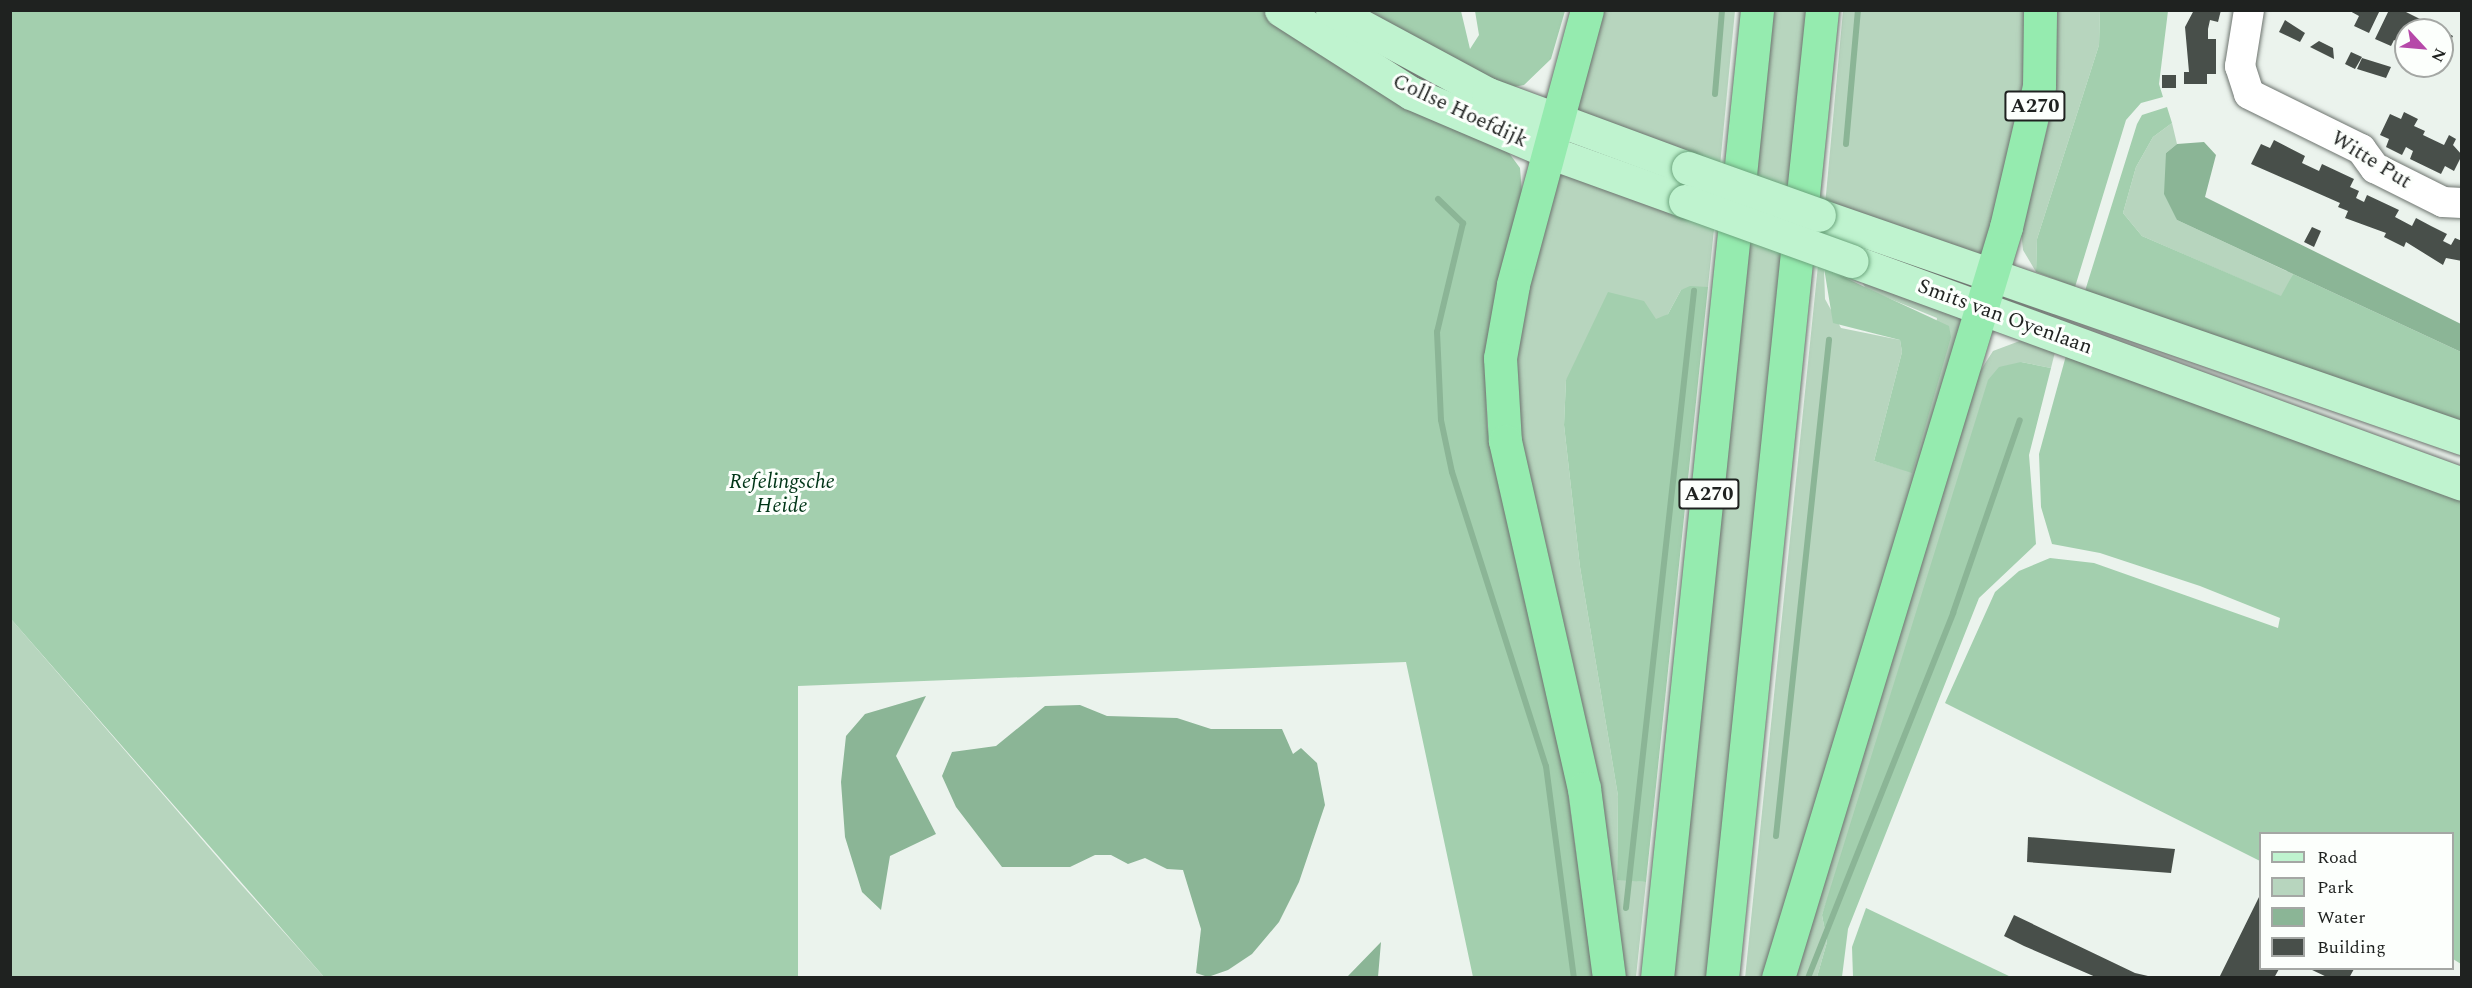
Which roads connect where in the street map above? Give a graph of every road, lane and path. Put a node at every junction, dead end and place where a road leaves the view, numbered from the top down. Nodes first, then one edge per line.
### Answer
1 (1281, 10) edge
2 (1332, 10) edge
3 (1587, 10) edge
4 (1757, 10) edge
5 (1822, 10) edge
6 (2040, 10) edge
7 (2249, 10) edge
8 (1552, 137) junction
9 (2462, 203) edge
10 (1990, 277) junction
11 (1979, 308) junction
12 (2462, 438) edge
13 (2462, 484) edge
14 (1609, 978) edge
15 (1657, 978) edge
16 (1722, 978) edge
17 (1778, 978) edge

1 - 8 main road, Collse Hoefdijk
2 - 8 main road, Collse Hoefdijk
3 - 8 highway
4 - 15 highway, A270
5 - 16 highway, A270
6 - 10 highway, A270
7 - 9 street, Witte Put
8 - 10 main road, Smits van Oyenlaan, bridge
8 - 11 main road, Smits van Oyenlaan, bridge
8 - 14 highway
10 - 11 highway, A270
10 - 12 main road, Smits van Oyenlaan
11 - 13 main road, Smits van Oyenlaan
11 - 17 highway, A270

